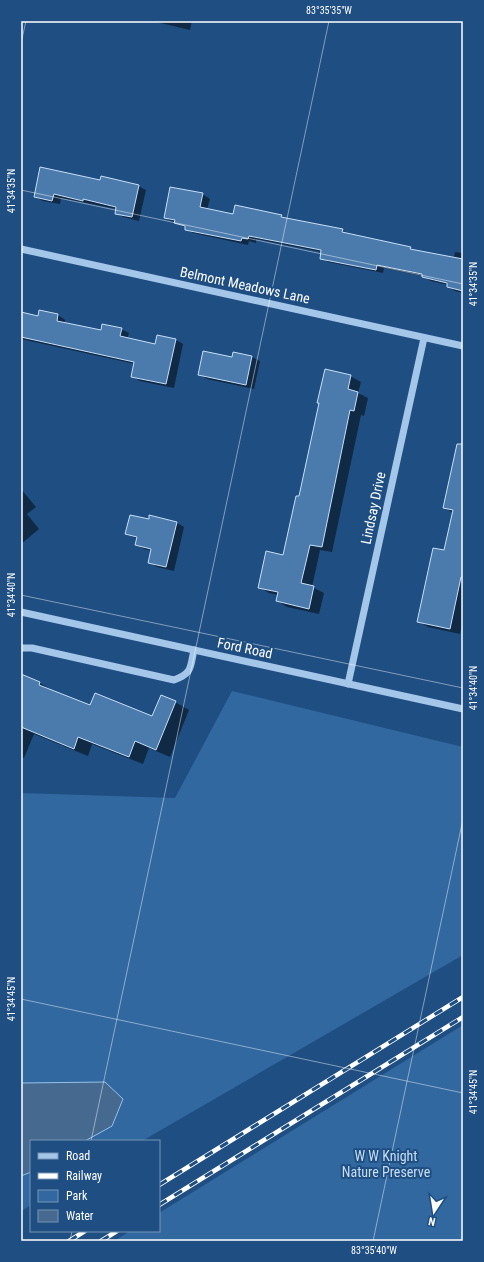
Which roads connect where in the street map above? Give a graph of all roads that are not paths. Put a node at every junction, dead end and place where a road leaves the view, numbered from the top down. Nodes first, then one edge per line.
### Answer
1 (21, 249) edge
2 (424, 338) junction
3 (463, 346) edge
4 (21, 612) edge
5 (21, 648) edge
6 (194, 650) junction
7 (348, 684) junction
8 (463, 709) edge

1 - 2 street, Belmont Meadows Lane
2 - 3 street, Belmont Meadows Lane
2 - 7 street, Lindsay Drive
4 - 6 street, Ford Road
5 - 6 street
6 - 7 street, Ford Road
7 - 8 street, Ford Road

